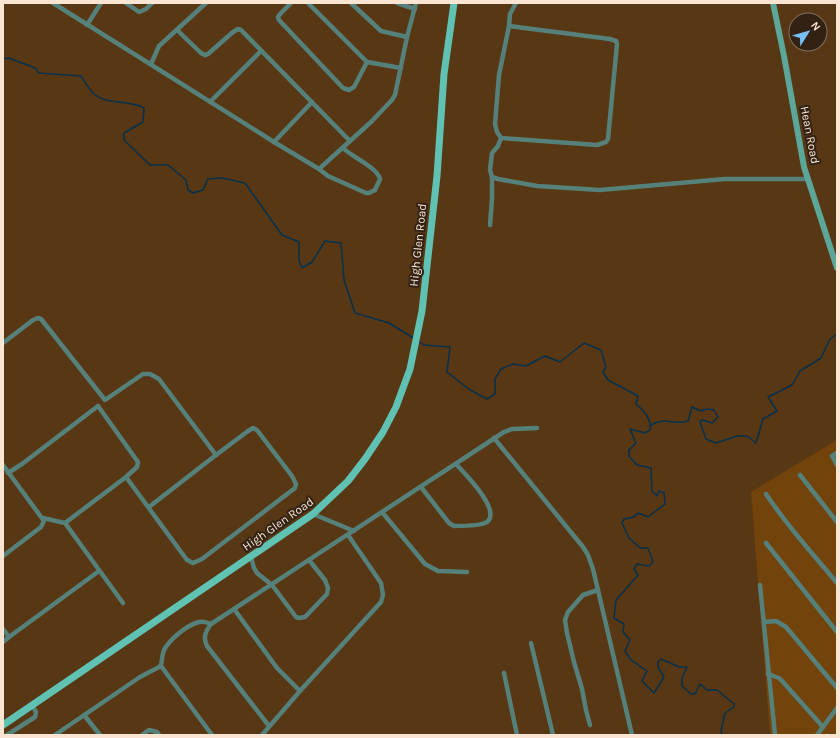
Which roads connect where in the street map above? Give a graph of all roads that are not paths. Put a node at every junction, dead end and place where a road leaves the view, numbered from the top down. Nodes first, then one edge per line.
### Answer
1 (53, 3) edge
2 (101, 3) edge
3 (126, 3) edge
4 (152, 3) edge
5 (206, 3) edge
6 (291, 3) edge
7 (308, 3) edge
8 (351, 3) edge
9 (398, 3) edge
10 (416, 3) edge
11 (454, 3) edge
12 (516, 3) edge
13 (773, 3) edge
14 (415, 9) junction
15 (87, 25) junction
16 (509, 26) junction
17 (177, 30) junction
18 (407, 37) junction
19 (262, 51) junction
20 (367, 62) junction
21 (150, 64) junction
22 (401, 68) junction
23 (210, 102) junction
24 (312, 102) junction
25 (501, 138) junction
26 (350, 141) junction
27 (274, 142) junction
28 (342, 148) junction
29 (319, 169) junction
30 (492, 177) junction
31 (808, 179) junction
32 (490, 226) dead end
33 (837, 268) edge
34 (3, 343) edge
35 (105, 400) junction
36 (98, 406) junction
37 (537, 428) dead end
38 (494, 438) junction
39 (837, 453) edge
40 (216, 455) junction
41 (456, 464) junction
42 (3, 465) edge
43 (837, 465) edge
44 (8, 472) junction
45 (800, 474) dead end
46 (126, 476) junction
47 (421, 486) junction
48 (766, 494) dead end
49 (149, 507) junction
50 (382, 512) junction
51 (313, 514) junction
52 (43, 518) junction
53 (837, 522) edge
54 (64, 523) junction
55 (354, 531) junction
56 (348, 535) junction
57 (766, 543) dead end
58 (3, 556) edge
59 (251, 556) junction
60 (309, 560) junction
61 (99, 571) junction
62 (467, 572) dead end
63 (837, 583) edge
64 (272, 585) junction
65 (760, 585) dead end
66 (598, 590) junction
67 (123, 603) dead end
68 (234, 609) junction
69 (764, 622) junction
70 (211, 624) junction
71 (3, 629) edge
72 (837, 632) edge
73 (9, 637) junction
74 (3, 642) edge
75 (531, 644) dead end
76 (161, 666) junction
77 (504, 673) dead end
78 (768, 674) junction
79 (837, 688) edge
80 (300, 691) junction
81 (32, 705) junction
82 (837, 708) edge
83 (84, 715) junction
84 (3, 725) edge
85 (590, 725) dead end
86 (269, 726) junction
87 (823, 727) junction
88 (7, 735) edge
89 (55, 735) edge
90 (100, 735) edge
91 (142, 735) edge
92 (159, 735) edge
93 (212, 735) edge
94 (262, 735) edge
95 (517, 735) edge
96 (553, 735) edge
97 (632, 735) edge
98 (775, 735) edge
99 (817, 735) edge

1 - 15 street
2 - 15 street
3 - 4 street
5 - 17 street
6 - 20 street
7 - 20 street
8 - 18 street
9 - 14 street
10 - 14 street
11 - 51 main road, High Glen Road
12 - 16 street
13 - 31 street, Hean Road
14 - 18 street
15 - 21 street
16 - 25 street
16 - 25 street
17 - 19 street
17 - 21 street
18 - 22 street
19 - 23 street
19 - 24 street
20 - 22 street
21 - 23 street
22 - 26 street
23 - 27 street
24 - 26 street
24 - 27 street
25 - 30 street
26 - 28 street
27 - 29 street
28 - 29 street
28 - 29 street
30 - 31 street
30 - 32 street
31 - 33 street, Hean Road
34 - 35 street
35 - 36 street
35 - 40 street
36 - 44 street
36 - 46 street
37 - 38 street
38 - 41 street
38 - 66 street
39 - 43 street
40 - 49 street
40 - 49 street
41 - 47 street
41 - 47 street
42 - 44 street
44 - 52 street
45 - 53 street
46 - 49 street
46 - 54 street
47 - 50 street
48 - 63 street
50 - 55 street
50 - 62 street
51 - 55 street
51 - 59 main road, High Glen Road
52 - 54 street
52 - 58 street
54 - 61 street
55 - 56 street
56 - 60 street
56 - 80 street
57 - 72 street
59 - 64 street
59 - 81 main road, High Glen Road
60 - 64 street
60 - 64 street
61 - 67 street
61 - 73 street
64 - 68 street
65 - 69 street
66 - 85 street
66 - 97 street
68 - 70 street
68 - 80 street
69 - 78 street
69 - 79 street
70 - 76 street
70 - 86 street
71 - 73 street
73 - 74 street
75 - 96 street
76 - 83 street
76 - 93 street
77 - 95 street
78 - 87 street
78 - 98 street
80 - 86 street
81 - 84 main road, High Glen Road
81 - 88 street
82 - 87 street
83 - 89 street
83 - 90 street
86 - 94 street
87 - 99 street
91 - 92 street

